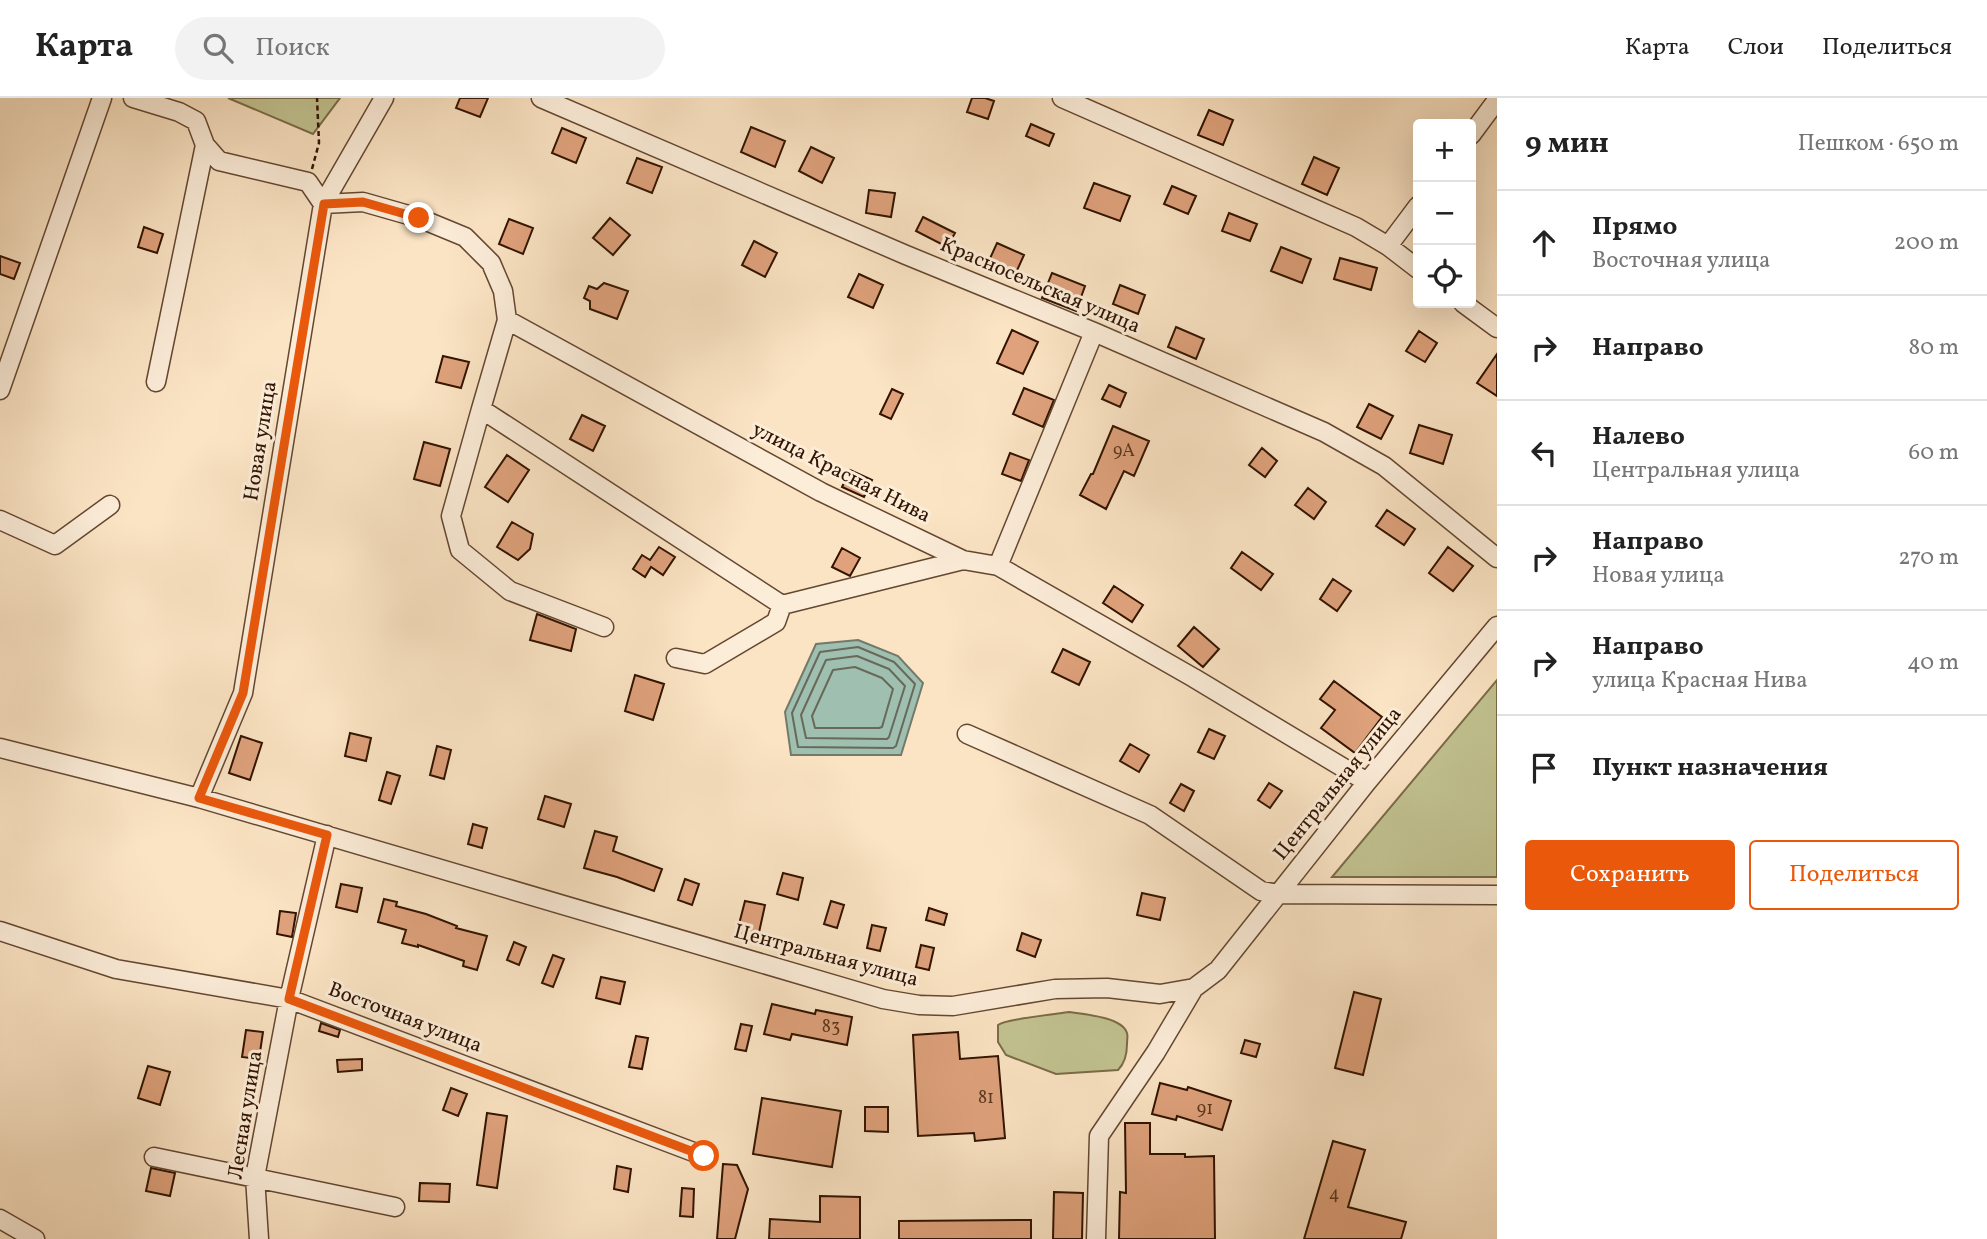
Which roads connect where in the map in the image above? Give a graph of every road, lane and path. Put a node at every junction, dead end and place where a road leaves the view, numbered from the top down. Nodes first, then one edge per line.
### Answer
1 (102, 98) edge
2 (133, 98) edge
3 (317, 98) edge
4 (384, 98) edge
5 (541, 98) edge
6 (1062, 98) edge
7 (1497, 100) edge
8 (1476, 128) edge
9 (205, 145) junction
10 (309, 182) junction
11 (324, 204) junction
12 (1413, 212) edge
13 (1388, 246) junction
14 (1413, 265) edge
15 (1470, 308) edge
16 (507, 320) junction
17 (1497, 328) edge
18 (1094, 332) junction
19 (156, 382) dead end
20 (0, 390) edge
21 (481, 409) junction
22 (110, 505) dead end
23 (0, 520) edge
24 (1497, 558) edge
25 (963, 560) junction
26 (998, 566) junction
27 (782, 605) junction
28 (1497, 626) edge
29 (604, 627) dead end
30 (676, 658) dead end
31 (967, 734) dead end
32 (0, 748) edge
33 (1367, 782) junction
34 (199, 798) junction
35 (327, 835) junction
36 (1279, 894) junction
37 (1497, 895) edge
38 (0, 931) edge
39 (1195, 988) junction
40 (289, 999) junction
41 (704, 1156) dead end
42 (154, 1157) dead end
43 (255, 1177) junction
44 (395, 1207) dead end
45 (0, 1219) edge
46 (35, 1239) edge
47 (259, 1239) edge
48 (1096, 1239) edge

1 - 20 street
2 - 9 street
3 - 10 path
4 - 11 street, Новая улица
5 - 18 street, Красносельская улица
6 - 13 street
7 - 8 street
9 - 10 street
9 - 19 street
10 - 11 street
11 - 16 street
11 - 34 street, Новая улица
12 - 13 street
13 - 14 street
15 - 17 street
16 - 21 street
16 - 25 street, улица Красная Нива
18 - 24 street, Красносельская улица
18 - 26 street
21 - 27 street
21 - 29 street
22 - 23 street
25 - 26 street, улица Красная Нива
25 - 27 street
26 - 33 street, улица Красная Нива
27 - 30 street
28 - 33 street, Центральная улица
31 - 36 street
32 - 34 street, Центральная улица
33 - 36 street, Центральная улица
34 - 35 street, Центральная улица
35 - 39 street, Центральная улица
35 - 40 street, Лесная улица
36 - 37 street
36 - 39 street, Центральная улица
38 - 40 street, Восточная улица
39 - 48 street
40 - 41 street, Восточная улица
40 - 43 street, Лесная улица
42 - 43 street
43 - 44 street
43 - 47 street, Лесная улица
45 - 46 street

